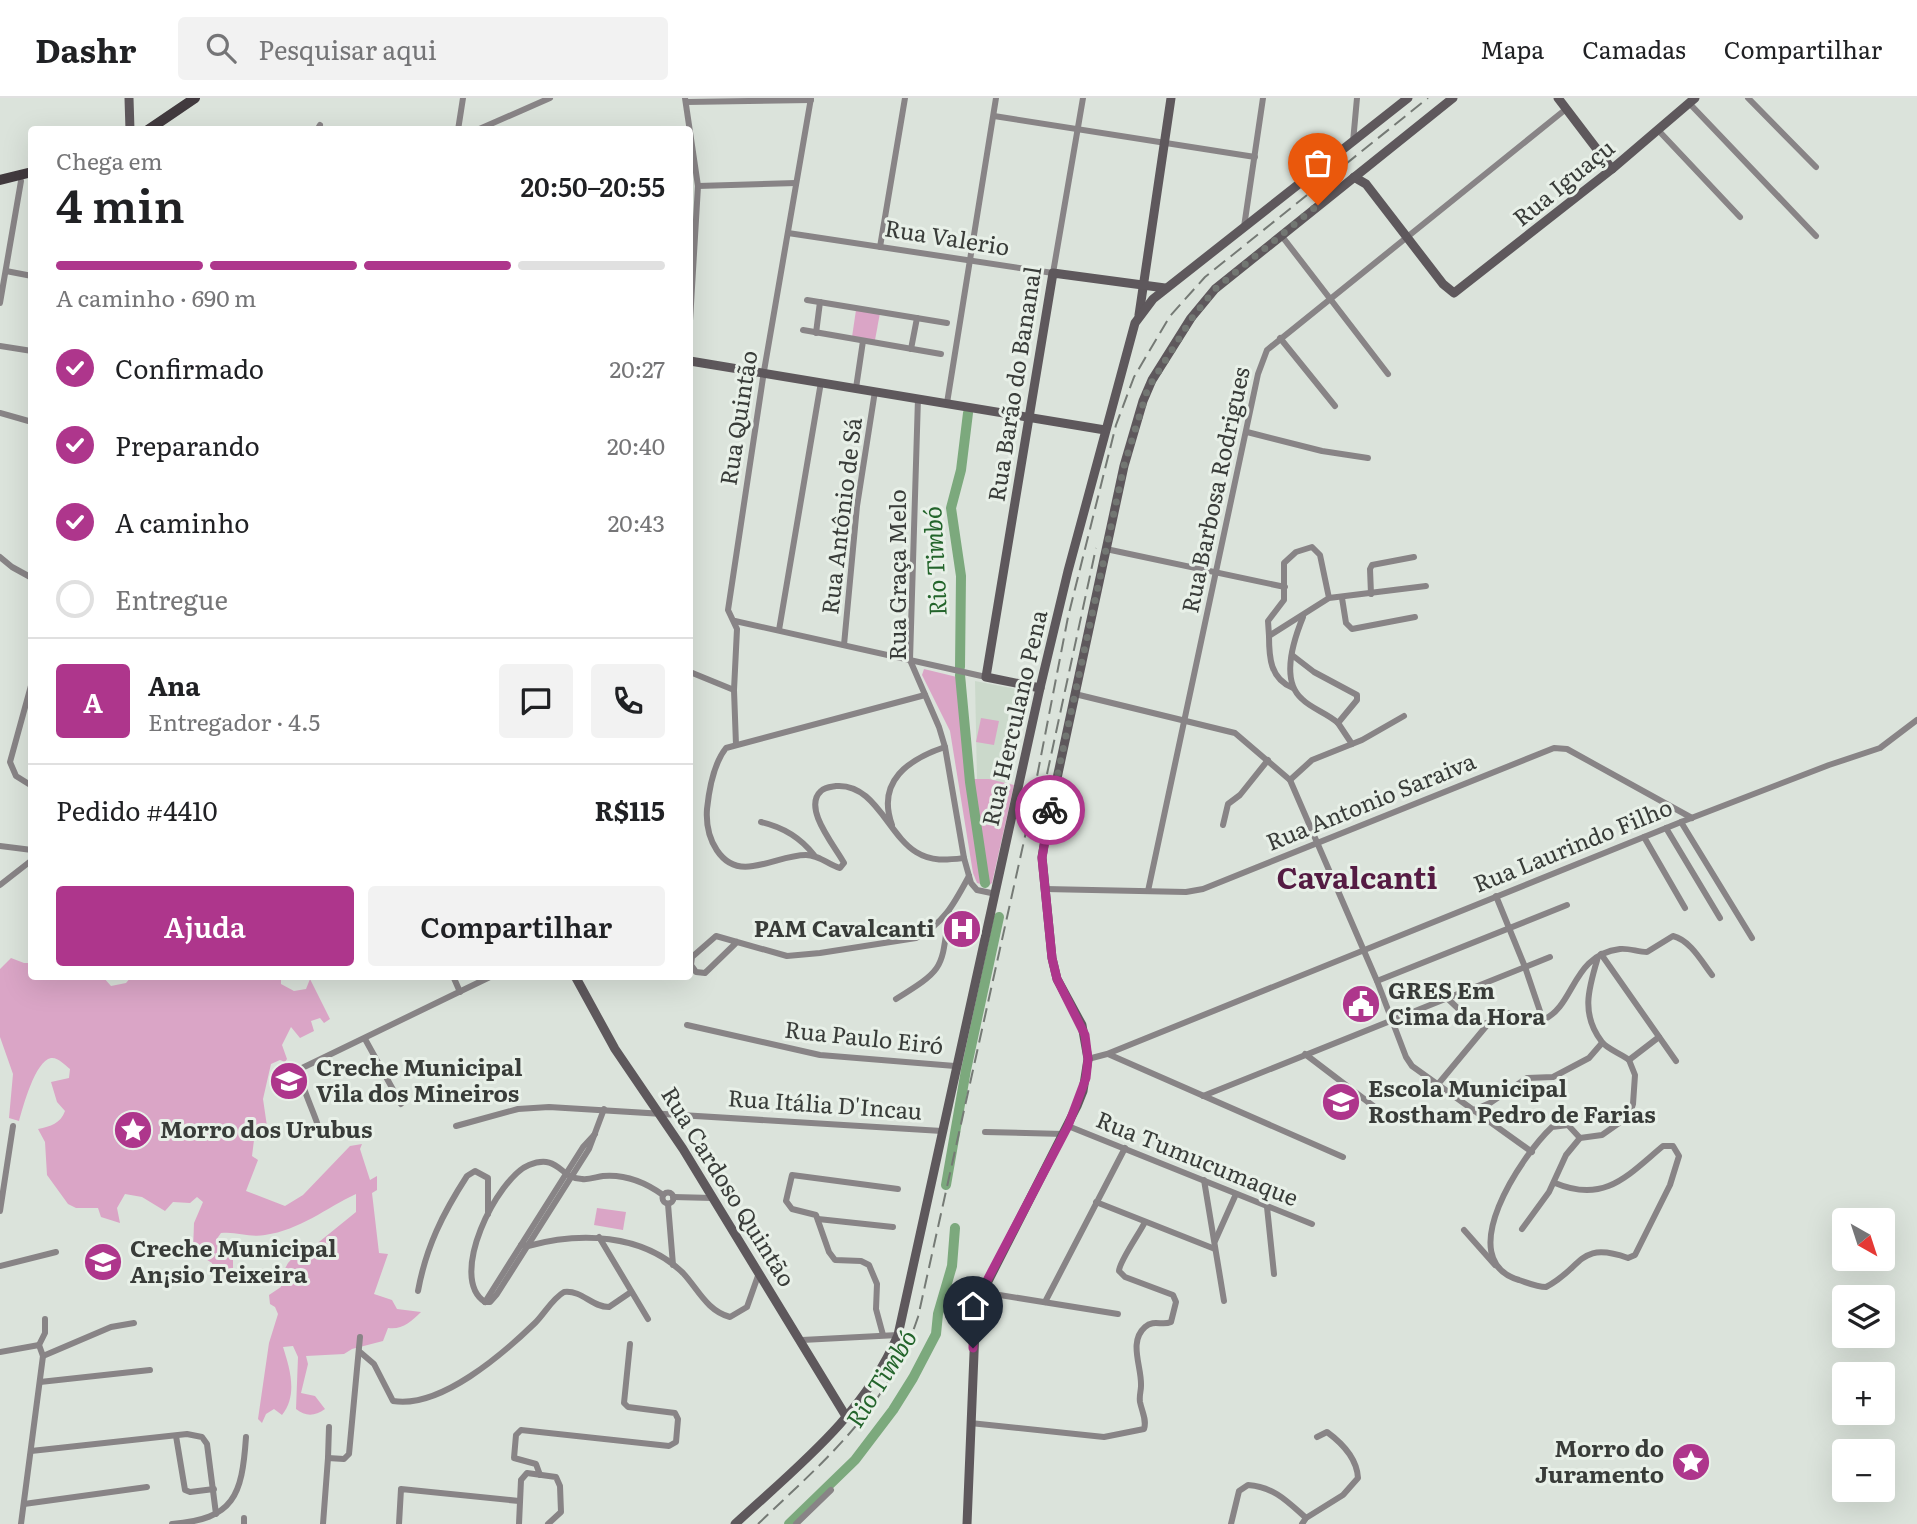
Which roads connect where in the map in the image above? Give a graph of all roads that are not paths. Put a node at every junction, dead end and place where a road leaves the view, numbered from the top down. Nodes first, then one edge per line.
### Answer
1 (129, 98) edge
2 (195, 98) edge
3 (204, 98) edge
4 (550, 98) edge
5 (905, 98) edge
6 (996, 98) edge
7 (1083, 98) edge
8 (1171, 98) edge
9 (1263, 98) edge
10 (1357, 98) edge
11 (1408, 98) edge
12 (1453, 98) edge
13 (1558, 98) edge
14 (1748, 98) edge
15 (463, 99) edge
16 (811, 99) edge
17 (686, 100) edge
18 (1692, 100) edge
19 (1566, 109) junction
20 (994, 116) junction
21 (689, 125) edge
22 (130, 126) edge
23 (154, 126) edge
24 (165, 126) edge
25 (459, 126) edge
26 (486, 126) edge
27 (1078, 129) junction
28 (1658, 130) junction
29 (1353, 142) junction
30 (1165, 143) junction
31 (1255, 157) junction
32 (1369, 165) junction
33 (1816, 167) dead end
34 (1612, 169) junction
35 (693, 170) edge
36 (28, 173) edge
37 (1354, 177) junction
38 (0, 180) edge
39 (26, 180) edge
40 (796, 183) junction
41 (0, 186) edge
42 (698, 186) junction
43 (1368, 187) junction
44 (1740, 217) dead end
45 (1244, 227) junction
46 (788, 233) junction
47 (1281, 235) junction
48 (1406, 236) junction
49 (1816, 236) dead end
50 (880, 247) junction
51 (971, 261) junction
52 (693, 267) edge
53 (6, 271) junction
54 (1053, 273) junction
55 (28, 275) edge
56 (1143, 287) junction
57 (1167, 288) junction
58 (1329, 298) junction
59 (807, 300) dead end
60 (0, 302) edge
61 (820, 302) junction
62 (1138, 317) junction
63 (917, 318) junction
64 (947, 323) dead end
65 (803, 330) dead end
66 (816, 333) junction
67 (1280, 338) junction
68 (863, 341) junction
69 (0, 346) edge
70 (911, 349) junction
71 (28, 350) edge
72 (942, 354) dead end
73 (693, 361) edge
74 (764, 371) junction
75 (1388, 374) dead end
76 (821, 382) junction
77 (856, 388) junction
78 (876, 391) junction
79 (918, 398) junction
80 (947, 403) junction
81 (1335, 406) dead end
82 (0, 414) edge
83 (1029, 417) junction
84 (28, 421) edge
85 (1105, 430) junction
86 (1247, 432) junction
87 (1368, 458) dead end
88 (1107, 549) junction
89 (0, 556) edge
90 (1414, 557) dead end
91 (0, 566) edge
92 (12, 567) junction
93 (1215, 572) junction
94 (28, 576) edge
95 (1426, 586) dead end
96 (1285, 587) junction
97 (1371, 594) junction
98 (1328, 598) junction
99 (1342, 598) junction
100 (1304, 615) junction
101 (1415, 617) dead end
102 (735, 621) junction
103 (779, 630) junction
104 (1269, 636) junction
105 (844, 645) junction
106 (1292, 655) junction
107 (910, 660) junction
108 (693, 673) edge
109 (986, 677) junction
110 (1040, 688) junction
111 (1293, 688) junction
112 (733, 690) junction
113 (1075, 694) junction
114 (925, 695) junction
115 (28, 697) edge
116 (1404, 716) dead end
117 (1186, 719) junction
118 (1917, 720) edge
119 (1338, 723) junction
120 (1352, 744) junction
121 (733, 745) junction
122 (945, 747) junction
123 (1268, 760) junction
124 (1290, 780) junction
125 (28, 784) edge
126 (1692, 817) junction
127 (761, 822) dead end
128 (1681, 822) junction
129 (1223, 825) dead end
130 (892, 826) junction
131 (1666, 828) junction
132 (1644, 837) junction
133 (1317, 842) junction
134 (0, 846) edge
135 (28, 850) edge
136 (814, 855) junction
137 (964, 858) junction
138 (28, 863) edge
139 (969, 876) junction
140 (0, 885) edge
141 (1045, 888) junction
142 (1148, 891) junction
143 (996, 894) junction
144 (1496, 896) junction
145 (1567, 905) dead end
146 (1685, 908) dead end
147 (949, 913) junction
148 (1720, 918) dead end
149 (1509, 928) junction
150 (1752, 938) dead end
151 (737, 942) junction
152 (1363, 950) junction
153 (1600, 954) junction
154 (693, 956) edge
155 (1549, 957) dead end
156 (1525, 967) junction
157 (693, 968) edge
158 (1712, 975) dead end
159 (455, 980) edge
160 (484, 980) edge
161 (577, 980) edge
162 (1377, 981) junction
163 (460, 992) junction
164 (1447, 998) junction
165 (897, 999) dead end
166 (1392, 1020) junction
167 (1543, 1020) junction
168 (1488, 1024) junction
169 (687, 1026) dead end
170 (1659, 1037) junction
171 (365, 1040) junction
172 (1602, 1044) junction
173 (1107, 1054) junction
174 (1305, 1054) junction
175 (1088, 1059) junction
176 (1629, 1060) junction
177 (1676, 1060) dead end
178 (955, 1066) junction
179 (1439, 1083) junction
180 (1203, 1096) junction
181 (401, 1104) dead end
182 (604, 1109) junction
183 (1474, 1110) junction
184 (658, 1111) junction
185 (1394, 1121) dead end
186 (13, 1126) dead end
187 (456, 1126) dead end
188 (319, 1129) dead end
189 (942, 1130) junction
190 (1066, 1130) junction
191 (985, 1132) dead end
192 (1580, 1138) junction
193 (1125, 1148) junction
194 (1532, 1152) junction
195 (1343, 1157) dead end
196 (570, 1174) junction
197 (1204, 1180) junction
198 (1555, 1183) junction
199 (898, 1189) dead end
200 (1236, 1194) junction
201 (663, 1195) junction
202 (673, 1197) junction
203 (713, 1198) junction
204 (1096, 1202) junction
205 (667, 1203) junction
206 (1267, 1207) junction
207 (0, 1211) edge
208 (488, 1216) junction
209 (818, 1219) junction
210 (1145, 1222) junction
211 (1312, 1224) dead end
212 (892, 1227) dead end
213 (1522, 1228) dead end
214 (1464, 1230) dead end
215 (599, 1237) junction
216 (524, 1245) junction
217 (1215, 1246) junction
218 (56, 1252) dead end
219 (673, 1265) junction
220 (0, 1266) edge
221 (1496, 1266) junction
222 (759, 1273) junction
223 (1274, 1274) dead end
224 (418, 1291) dead end
225 (631, 1292) junction
226 (981, 1292) junction
227 (1224, 1301) dead end
228 (1045, 1303) junction
229 (1118, 1314) dead end
230 (45, 1318) dead end
231 (648, 1319) dead end
232 (134, 1323) dead end
233 (883, 1335) junction
234 (898, 1335) junction
235 (360, 1337) dead end
236 (802, 1340) junction
237 (630, 1344) dead end
238 (39, 1345) junction
239 (0, 1352) edge
240 (360, 1352) junction
241 (43, 1356) junction
242 (150, 1370) dead end
243 (40, 1382) junction
244 (847, 1418) junction
245 (970, 1423) junction
246 (329, 1427) dead end
247 (176, 1436) junction
248 (246, 1437) dead end
249 (1317, 1437) dead end
250 (31, 1451) junction
251 (328, 1458) junction
252 (540, 1475) junction
253 (147, 1487) dead end
254 (214, 1489) junction
255 (831, 1490) dead end
256 (519, 1501) junction
257 (24, 1504) junction
258 (216, 1514) junction
259 (1304, 1521) edge
260 (21, 1524) edge
261 (172, 1524) edge
262 (323, 1524) edge
263 (399, 1524) edge
264 (519, 1524) edge
265 (548, 1524) edge
266 (736, 1524) edge
267 (796, 1524) edge
268 (967, 1524) edge
269 (1231, 1524) edge

1 - 22 main road
2 - 23 main road
3 - 24 main road
4 - 26 street
5 - 50 street
6 - 20 street
7 - 27 street, Rua Barão do Bananal
8 - 30 main road, Rua Herculano Pena
9 - 31 street
10 - 29 street
11 - 29 main road
12 - 32 main road
13 - 19 main road
14 - 33 street
15 - 25 street
16 - 17 street
16 - 40 street, Rua Quintão
17 - 21 street
18 - 28 main road, Rua Iguaçu
18 - 49 street
19 - 34 main road
19 - 48 street, Rua Barbosa Rodrigues
20 - 27 street
20 - 51 street
27 - 30 street
27 - 54 street, Rua Barão do Bananal
28 - 34 main road, Rua Iguaçu
28 - 44 street
29 - 45 main road
30 - 31 street
30 - 56 main road, Rua Herculano Pena
31 - 45 street
32 - 37 main road
32 - 43 main road
34 - 48 main road, Rua Iguaçu
35 - 42 street
36 - 38 main road
37 - 43 main road
37 - 47 main road
39 - 41 main road
39 - 53 street
40 - 42 street
40 - 46 street, Rua Quintão
42 - 52 street
43 - 48 main road
45 - 57 main road
46 - 50 street, Rua Valerio
46 - 74 street, Rua Quintão
47 - 58 street
47 - 88 main road
48 - 58 street, Rua Barbosa Rodrigues
50 - 51 street, Rua Valerio
51 - 54 street, Rua Valerio
51 - 80 street
53 - 55 street
53 - 60 street
54 - 56 main road, Rua Valerio
54 - 83 main road, Rua Barão do Bananal
56 - 57 main road, Rua Valerio
56 - 62 main road, Rua Herculano Pena
57 - 62 main road
58 - 67 street, Rua Barbosa Rodrigues
58 - 75 street
59 - 61 street
61 - 63 street
61 - 66 street
62 - 85 main road, Rua Herculano Pena
63 - 64 street
63 - 70 street
65 - 66 street
66 - 68 street
67 - 81 street
67 - 86 street, Rua Barbosa Rodrigues
68 - 70 street
68 - 77 street
69 - 71 street
70 - 72 street
73 - 74 main road
74 - 76 main road
74 - 102 street, Rua Quintão
76 - 77 main road
76 - 103 street
77 - 78 main road
78 - 79 main road
78 - 105 street, Rua Antônio de Sá
79 - 80 main road
79 - 107 street, Rua Graça Melo
80 - 83 main road
82 - 84 street
83 - 85 main road
83 - 109 main road, Rua Barão do Bananal
85 - 110 main road, Rua Herculano Pena
86 - 87 street
86 - 93 street, Rua Barbosa Rodrigues
88 - 93 street
88 - 113 main road
89 - 92 street
90 - 97 street
91 - 92 street
92 - 94 street
93 - 96 street
93 - 117 street, Rua Barbosa Rodrigues
95 - 97 street
96 - 98 street
96 - 104 street
97 - 99 street
98 - 99 street
98 - 100 street
99 - 101 street
100 - 104 street
100 - 106 street
102 - 103 street
102 - 112 street, Rua Quintão
103 - 105 street
104 - 111 street
105 - 107 street
106 - 111 street
106 - 119 street
107 - 109 street
107 - 114 street, Rua Graça Melo
108 - 112 street
109 - 110 main road
110 - 143 main road, Rua Herculano Pena
111 - 119 street
112 - 121 street, Rua Quintão
113 - 117 street
113 - 141 main road
114 - 121 street
114 - 122 street, Rua Graça Melo
115 - 125 street
116 - 120 street
117 - 123 street
117 - 142 street, Rua Barbosa Rodrigues
118 - 126 street, Rua Laurindo Filho
119 - 120 street
120 - 124 street
121 - 136 street
122 - 130 street
122 - 137 street, Rua Graça Melo
123 - 124 street
123 - 129 street
124 - 133 street
126 - 128 street, Rua Laurindo Filho
126 - 133 street, Rua Antonio Saraiva
127 - 136 street
128 - 131 street, Rua Laurindo Filho
128 - 150 street
130 - 136 street
130 - 137 street
131 - 132 street, Rua Laurindo Filho
131 - 148 street
132 - 144 street, Rua Laurindo Filho
132 - 146 street
133 - 142 street, Rua Antonio Saraiva
133 - 152 street
134 - 135 street
137 - 139 street, Rua Graça Melo
138 - 140 street
139 - 143 street
139 - 147 street
141 - 142 street, Rua Antonio Saraiva
141 - 175 main road
143 - 178 main road, Rua Herculano Pena
144 - 149 street
144 - 152 street, Rua Laurindo Filho
145 - 149 street
147 - 151 street
147 - 165 street
149 - 156 street
149 - 162 street
151 - 154 street
151 - 157 street
152 - 162 street
152 - 173 street, Rua Laurindo Filho
153 - 158 street
153 - 167 street
153 - 170 street
153 - 172 street
155 - 156 street
156 - 164 street
156 - 167 street
159 - 163 street
160 - 163 street
161 - 184 main road, Rua Cardoso Quintão
162 - 166 street
163 - 171 street
164 - 166 street
164 - 168 street
166 - 174 street
166 - 179 street
167 - 168 street
168 - 179 street
169 - 178 street, Rua Paulo Eiró
170 - 176 street
170 - 177 street
171 - 181 street
171 - 188 street
172 - 176 street
172 - 183 street
173 - 175 street, Rua Laurindo Filho
173 - 180 street
174 - 180 street
174 - 185 street
175 - 190 main road
176 - 192 street
178 - 189 main road, Rua Herculano Pena
179 - 183 street
180 - 195 street
182 - 184 street, Rua Itália D'Incau
182 - 187 street, Rua Itália D'Incau
182 - 196 street
183 - 194 street
184 - 189 street, Rua Itália D'Incau
184 - 203 main road, Rua Cardoso Quintão
186 - 207 street
189 - 234 main road, Rua Herculano Pena
190 - 191 street, Rua Tumucumaque
190 - 193 street, Rua Tumucumaque
190 - 226 main road
192 - 194 street
192 - 198 street
193 - 197 street, Rua Tumucumaque
193 - 204 street
194 - 221 street
196 - 201 street
196 - 208 street
196 - 216 street
197 - 200 street, Rua Tumucumaque
197 - 217 street
198 - 213 street
198 - 221 street
199 - 209 street
200 - 206 street, Rua Tumucumaque
200 - 217 street
201 - 202 street
201 - 205 street
202 - 203 street
202 - 205 street
203 - 222 main road, Rua Cardoso Quintão
204 - 210 street
204 - 228 street
205 - 219 street
206 - 211 street, Rua Tumucumaque
206 - 223 street
208 - 216 street
208 - 224 street
209 - 212 street
209 - 233 street
210 - 217 street
210 - 245 street
214 - 221 street
215 - 216 street
215 - 219 street
215 - 225 street
217 - 227 street
218 - 220 street
219 - 222 street
222 - 236 main road, Rua Cardoso Quintão
225 - 231 street
225 - 240 street
226 - 228 street
226 - 245 main road
228 - 229 street
230 - 238 street
232 - 241 street
233 - 234 street
233 - 236 street
234 - 244 main road, Rua Herculano Pena
235 - 240 street
236 - 244 main road, Rua Cardoso Quintão
237 - 252 street
238 - 239 street
238 - 241 street
240 - 251 street
241 - 243 street
242 - 243 street
243 - 250 street
244 - 266 main road, Rua Herculano Pena
245 - 268 main road
246 - 251 street
247 - 250 street
247 - 254 street
247 - 254 street
248 - 258 street
249 - 259 street
250 - 257 street
251 - 262 street
252 - 256 street
252 - 265 street
253 - 257 street
254 - 258 street
255 - 267 street
256 - 263 street
256 - 264 street
257 - 260 street
258 - 261 street
259 - 269 street

